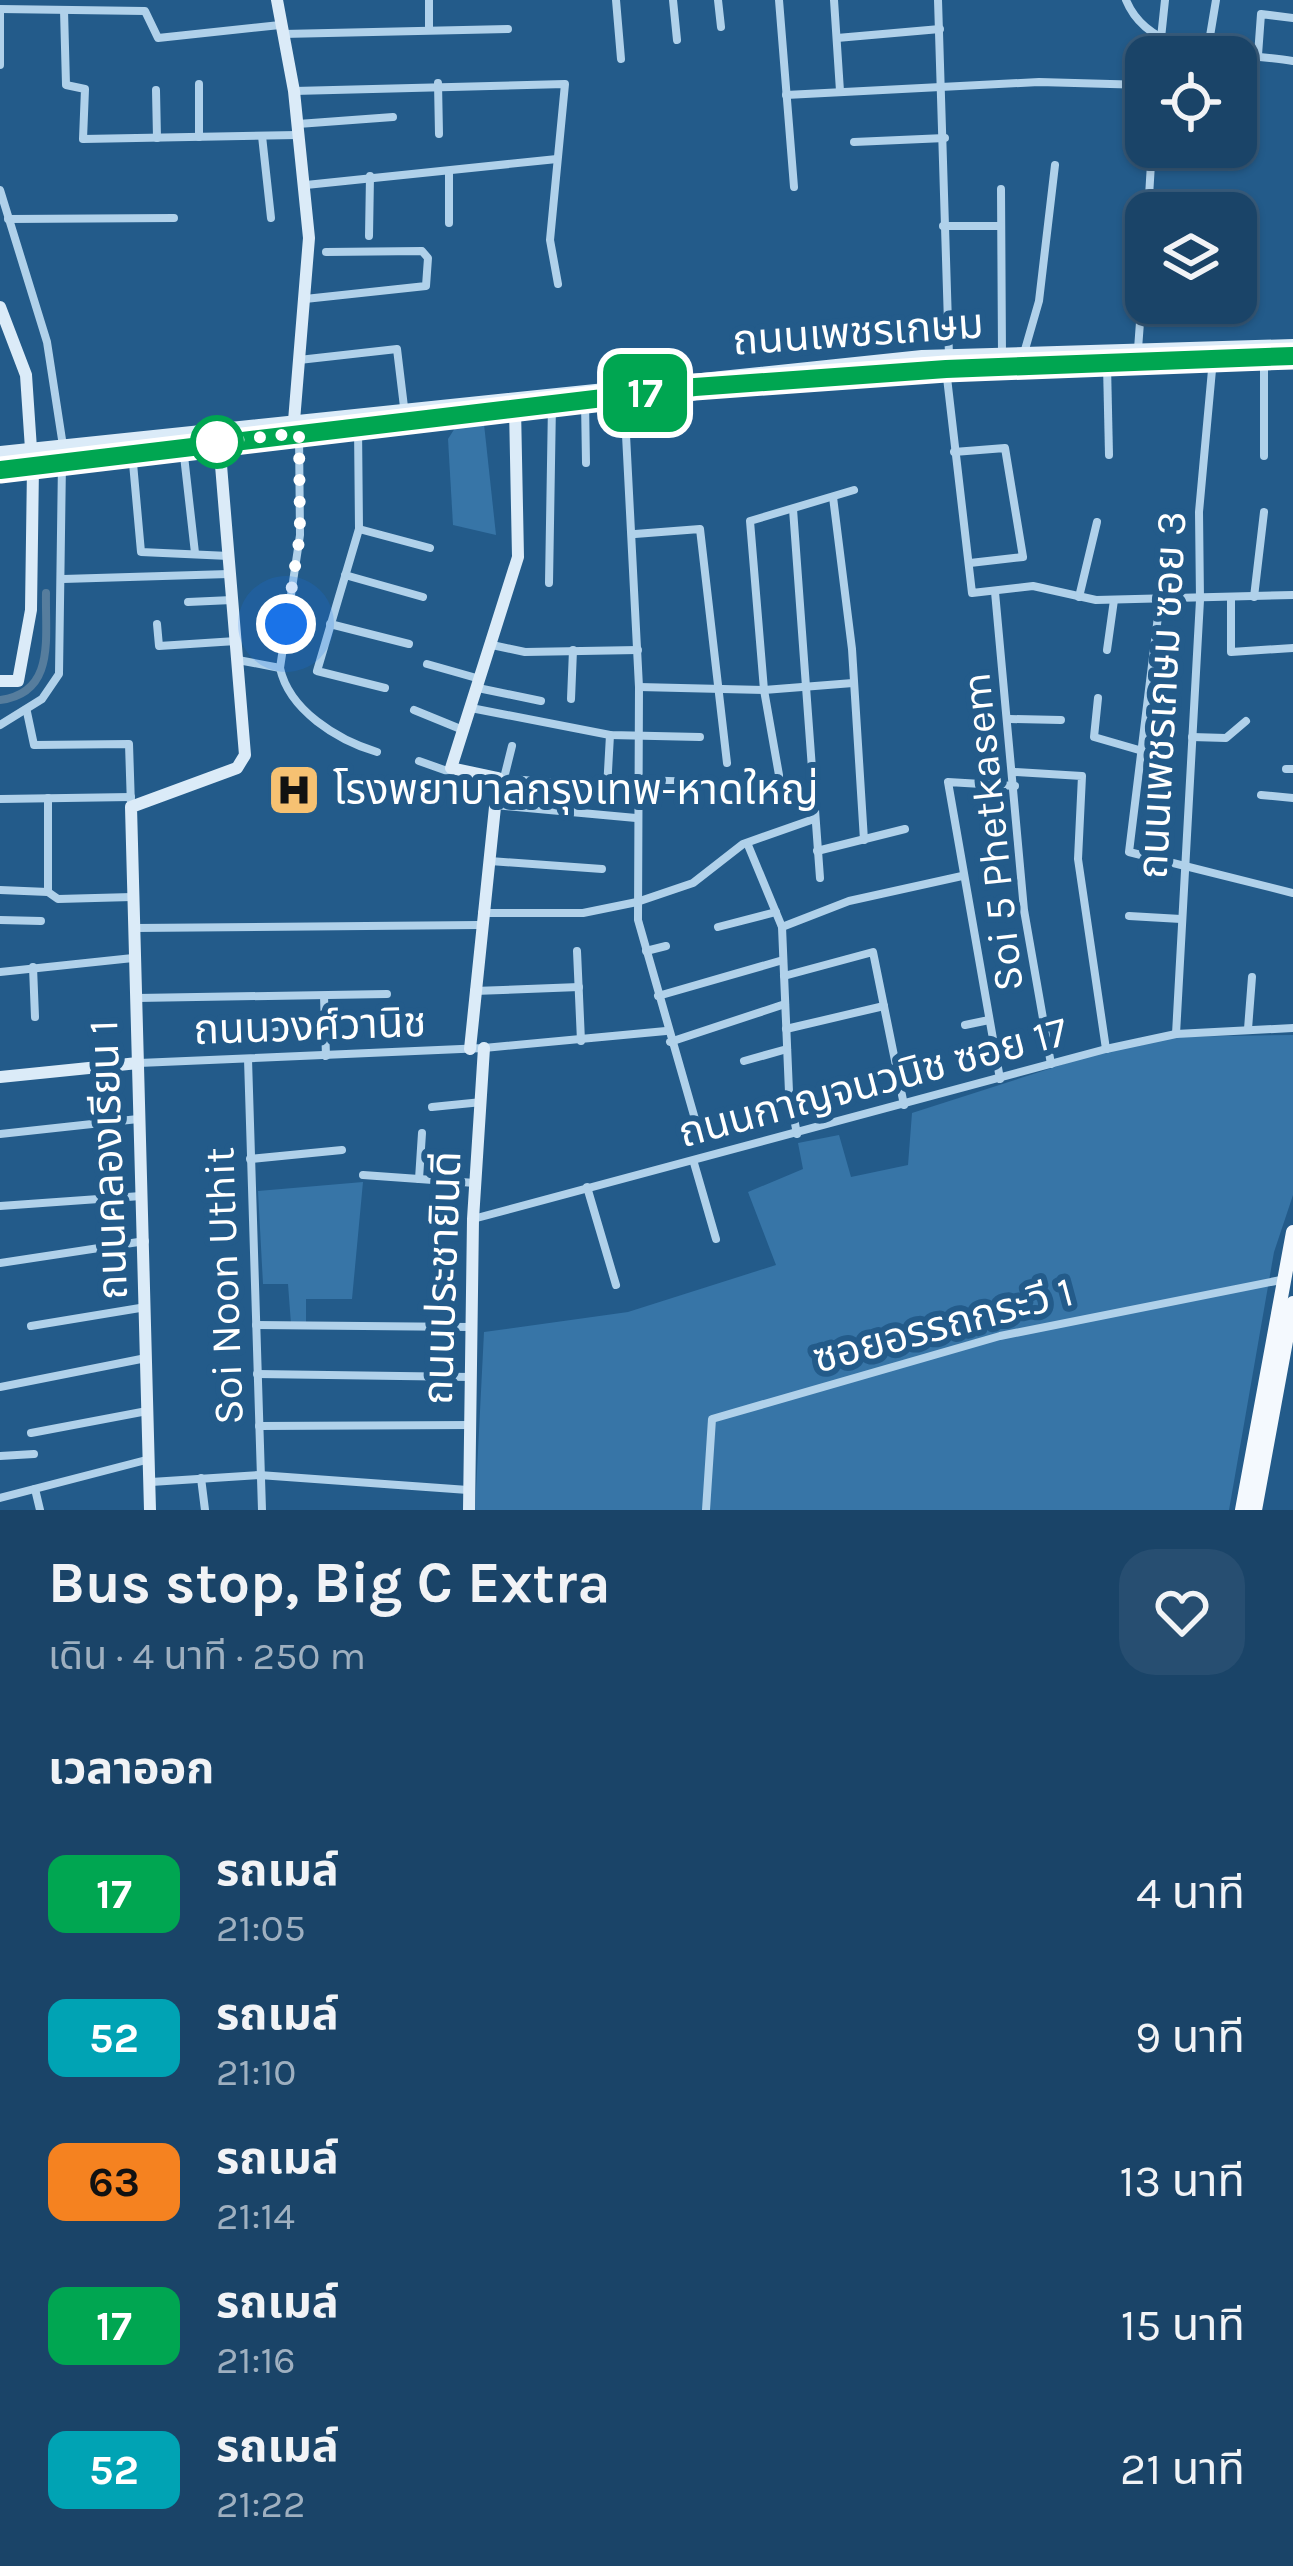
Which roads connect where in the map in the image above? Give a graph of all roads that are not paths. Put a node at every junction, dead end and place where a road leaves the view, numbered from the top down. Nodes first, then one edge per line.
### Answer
1 (277, 0) edge
2 (429, 0) edge
3 (616, 0) edge
4 (673, 0) edge
5 (718, 0) edge
6 (779, 0) edge
7 (834, 0) edge
8 (938, 0) edge
9 (1126, 0) edge
10 (1166, 0) edge
11 (1216, 0) edge
12 (44, 5) edge
13 (0, 10) edge
14 (64, 10) junction
15 (1293, 17) edge
16 (721, 27) dead end
17 (280, 29) junction
18 (508, 29) dead end
19 (940, 29) junction
20 (429, 30) junction
21 (1153, 36) edge
22 (1161, 36) edge
23 (1210, 36) edge
24 (837, 38) junction
25 (677, 40) dead end
26 (1258, 55) joint
27 (621, 59) dead end
28 (1293, 61) edge
29 (0, 65) edge
30 (438, 83) junction
31 (199, 84) dead end
32 (944, 86) junction
33 (1125, 86) edge
34 (156, 89) dead end
35 (294, 91) junction
36 (840, 91) junction
37 (786, 95) junction
38 (393, 117) dead end
39 (299, 130) junction
40 (440, 134) dead end
41 (262, 136) junction
42 (199, 137) junction
43 (157, 138) junction
44 (944, 138) junction
45 (854, 142) dead end
46 (557, 159) junction
47 (1055, 166) dead end
48 (448, 171) junction
49 (370, 176) junction
50 (306, 185) junction
51 (794, 187) dead end
52 (1001, 189) dead end
53 (0, 190) edge
54 (175, 218) dead end
55 (271, 218) dead end
56 (8, 219) junction
57 (448, 223) dead end
58 (943, 226) junction
59 (1001, 226) junction
60 (369, 236) dead end
61 (326, 251) dead end
62 (558, 284) dead end
63 (305, 299) junction
64 (0, 307) edge
65 (1140, 324) edge
66 (1293, 345) edge
67 (1138, 351) junction
68 (1239, 352) junction
69 (1002, 356) junction
70 (1024, 356) junction
71 (1293, 356) edge
72 (1264, 357) junction
73 (1213, 359) junction
74 (297, 360) junction
75 (948, 363) junction
76 (1107, 365) junction
77 (695, 381) junction
78 (624, 396) junction
79 (584, 399) junction
80 (552, 403) junction
81 (404, 407) junction
82 (515, 408) junction
83 (296, 426) junction
84 (358, 426) junction
85 (219, 441) junction
86 (183, 445) junction
87 (31, 449) junction
88 (132, 451) junction
89 (0, 452) edge
90 (954, 452) junction
91 (62, 454) junction
92 (1109, 455) dead end
93 (1264, 456) dead end
94 (586, 463) dead end
95 (33, 467) junction
96 (0, 470) edge
97 (854, 490) dead end
98 (833, 497) junction
99 (794, 508) junction
100 (1264, 512) dead end
101 (1097, 522) dead end
102 (359, 529) junction
103 (634, 534) junction
104 (430, 548) dead end
105 (195, 553) junction
106 (231, 556) junction
107 (969, 562) junction
108 (232, 574) junction
109 (345, 575) junction
110 (63, 579) junction
111 (549, 583) dead end
112 (995, 592) junction
113 (1293, 595) edge
114 (423, 597) dead end
115 (1079, 597) junction
116 (1254, 597) junction
117 (1231, 598) junction
118 (232, 600) junction
119 (1114, 600) junction
120 (1160, 600) junction
121 (1200, 600) junction
122 (188, 602) dead end
123 (158, 624) dead end
124 (330, 624) junction
125 (236, 641) junction
126 (409, 644) dead end
127 (493, 645) junction
128 (1293, 648) edge
129 (573, 650) junction
130 (638, 650) junction
131 (1107, 650) dead end
132 (238, 660) junction
133 (427, 664) dead end
134 (280, 668) junction
135 (0, 681) edge
136 (854, 683) junction
137 (479, 684) junction
138 (639, 687) junction
139 (804, 687) junction
140 (386, 688) dead end
141 (715, 689) junction
142 (764, 690) junction
143 (1098, 698) dead end
144 (571, 699) dead end
145 (541, 700) dead end
146 (471, 708) junction
147 (414, 710) dead end
148 (27, 712) junction
149 (1010, 719) junction
150 (1061, 720) dead end
151 (1246, 721) dead end
152 (0, 724) edge
153 (463, 730) junction
154 (610, 735) junction
155 (700, 737) dead end
156 (1192, 737) junction
157 (638, 738) junction
158 (512, 746) dead end
159 (1139, 750) junction
160 (376, 752) dead end
161 (418, 761) dead end
162 (727, 763) dead end
163 (450, 772) junction
164 (1015, 772) junction
165 (779, 775) dead end
166 (501, 778) junction
167 (637, 780) junction
168 (700, 782) dead end
169 (560, 783) dead end
170 (1016, 786) junction
171 (607, 789) dead end
172 (1261, 795) dead end
173 (48, 798) junction
174 (1293, 798) edge
175 (0, 799) edge
176 (131, 802) junction
177 (496, 805) junction
178 (636, 818) junction
179 (814, 819) junction
180 (905, 830) dead end
181 (863, 840) junction
182 (748, 845) junction
183 (817, 851) junction
184 (487, 861) junction
185 (602, 869) dead end
186 (1184, 869) junction
187 (962, 876) junction
188 (820, 878) dead end
189 (0, 890) edge
190 (48, 892) junction
191 (1293, 892) edge
192 (132, 897) junction
193 (638, 902) junction
194 (776, 912) junction
195 (1130, 916) dead end
196 (480, 919) junction
197 (1181, 919) junction
198 (0, 920) edge
199 (41, 921) dead end
200 (718, 927) dead end
201 (782, 927) junction
202 (134, 928) junction
203 (666, 946) dead end
204 (646, 951) junction
205 (577, 952) dead end
206 (133, 958) junction
207 (783, 960) junction
208 (32, 967) junction
209 (0, 972) edge
210 (784, 976) junction
211 (1252, 977) dead end
212 (579, 987) junction
213 (473, 992) junction
214 (387, 994) dead end
215 (324, 996) junction
216 (658, 996) junction
217 (135, 998) junction
218 (785, 1004) junction
219 (884, 1006) junction
220 (35, 1017) dead end
221 (989, 1020) junction
222 (965, 1025) dead end
223 (325, 1026) junction
224 (240, 1028) dead end
225 (1293, 1028) edge
226 (787, 1029) junction
227 (1248, 1029) junction
228 (666, 1031) junction
229 (1176, 1034) junction
230 (581, 1041) junction
231 (670, 1042) junction
232 (477, 1048) junction
233 (787, 1049) junction
234 (1106, 1049) junction
235 (326, 1056) junction
236 (248, 1059) junction
237 (744, 1061) dead end
238 (138, 1063) junction
239 (1051, 1064) junction
240 (0, 1077) edge
241 (1000, 1079) junction
242 (484, 1102) junction
243 (904, 1105) junction
244 (432, 1107) dead end
245 (140, 1119) junction
246 (697, 1126) dead end
247 (422, 1132) dead end
248 (0, 1134) edge
249 (797, 1134) junction
250 (342, 1150) dead end
251 (250, 1160) junction
252 (694, 1163) junction
253 (363, 1175) dead end
254 (419, 1179) junction
255 (475, 1183) junction
256 (587, 1187) junction
257 (143, 1196) junction
258 (0, 1206) edge
259 (473, 1219) junction
260 (1293, 1232) edge
261 (716, 1239) dead end
262 (145, 1241) junction
263 (0, 1263) edge
264 (1281, 1280) junction
265 (616, 1285) dead end
266 (1293, 1303) edge
267 (146, 1306) junction
268 (256, 1325) junction
269 (31, 1326) dead end
270 (472, 1327) junction
271 (148, 1357) junction
272 (256, 1374) junction
273 (471, 1376) junction
274 (1279, 1378) edge
275 (0, 1388) edge
276 (150, 1411) junction
277 (471, 1425) junction
278 (259, 1426) junction
279 (31, 1433) dead end
280 (34, 1454) dead end
281 (0, 1456) edge
282 (151, 1459) junction
283 (260, 1475) junction
284 (201, 1478) junction
285 (151, 1482) junction
286 (35, 1489) junction
287 (470, 1490) junction
288 (0, 1498) edge
289 (40, 1510) edge
290 (150, 1510) edge
291 (205, 1510) edge
292 (262, 1510) edge
293 (469, 1510) edge
294 (706, 1510) edge
295 (1242, 1510) edge
296 (1255, 1510) edge

1 - 17 street
2 - 20 street
3 - 27 street
4 - 25 street
5 - 16 street
6 - 37 street
7 - 24 street
8 - 19 street
9 - 21 street
10 - 22 street
11 - 23 street
12 - 13 street
12 - 14 street
13 - 29 street
14 - 17 street
14 - 43 street
15 - 26 street
17 - 20 street
17 - 35 street
18 - 20 street
19 - 24 street
19 - 32 street
24 - 36 street
26 - 28 street
30 - 35 street
30 - 40 street
30 - 46 street
31 - 42 street
32 - 33 street
32 - 36 street
32 - 44 street
34 - 43 street
35 - 39 street
36 - 37 street
37 - 51 street
38 - 39 street
39 - 41 street
39 - 50 street
41 - 42 street
41 - 55 street
42 - 43 street
44 - 45 street
44 - 58 street
46 - 48 street
46 - 62 street
47 - 70 street
48 - 49 street
48 - 57 street
49 - 50 street
49 - 60 street
50 - 63 street
52 - 59 street
53 - 56 street
54 - 56 street
56 - 91 street
58 - 59 street
58 - 75 street
59 - 69 street
61 - 63 street
63 - 74 street
64 - 87 street
65 - 67 street
66 - 68 street, ถนนเพชรเกษม
67 - 68 street, ถนนเพชรเกษม
67 - 70 street, ถนนเพชรเกษม
68 - 72 street, ถนนเพชรเกษม
68 - 73 street, ถนนเพชรเกษม
69 - 70 street, ถนนเพชรเกษม
69 - 75 street, ถนนเพชรเกษม
71 - 72 street, ถนนเพชรเกษม
72 - 93 street
73 - 76 street, ถนนเพชรเกษม
73 - 121 street, ถนนเพชรเกษม ซอย 3
74 - 81 street
74 - 83 street
75 - 76 street, ถนนเพชรเกษม
75 - 77 street, ถนนเพชรเกษม
75 - 90 street
76 - 92 street
77 - 78 street, ถนนเพชรเกษม
77 - 81 street, ถนนเพชรเกษม
78 - 79 street, ถนนเพชรเกษม
78 - 103 street
79 - 80 street, ถนนเพชรเกษม
79 - 94 street
80 - 82 street, ถนนเพชรเกษม
80 - 111 street
81 - 83 street, ถนนเพชรเกษม
82 - 84 street, ถนนเพชรเกษม
82 - 127 street
83 - 84 street, ถนนเพชรเกษม
83 - 85 street, ถนนเพชรเกษม
83 - 91 street, ถนนเพชรเกษม
83 - 134 street
84 - 102 street
85 - 86 street, ถนนเพชรเกษม
85 - 106 street
86 - 88 street, ถนนเพชรเกษม
86 - 105 street
87 - 89 street, ถนนเพชรเกษม
87 - 91 street, ถนนเพชรเกษม
88 - 91 street, ถนนเพชรเกษม
88 - 105 street
90 - 107 street
90 - 107 street
91 - 95 street, ถนนเพชรเกษม
91 - 110 street
95 - 96 street, ถนนเพชรเกษม
95 - 135 street
97 - 98 street
98 - 99 street
98 - 136 street
99 - 139 street
99 - 142 street
100 - 116 street
101 - 115 street
102 - 104 street
102 - 109 street
103 - 130 street
103 - 141 street
105 - 106 street
106 - 108 street
107 - 112 street
108 - 110 street
108 - 118 street
109 - 114 street
109 - 124 street
110 - 148 street
112 - 115 street
112 - 149 street, Soi 5 Phetkasem
113 - 116 street
115 - 119 street
116 - 117 street
117 - 121 street
117 - 128 street
118 - 122 street
118 - 125 street
119 - 120 street
119 - 131 street
120 - 121 street
120 - 159 street
121 - 156 street, ถนนเพชรเกษม ซอย 3
123 - 125 street
124 - 126 street
124 - 140 street
125 - 132 street
127 - 129 street
127 - 137 street
129 - 130 street
129 - 144 street
130 - 138 street
132 - 134 street
132 - 176 street
133 - 137 street
134 - 160 street
136 - 139 street
136 - 181 street
137 - 145 street
137 - 146 street
138 - 141 street
138 - 157 street
139 - 142 street
139 - 179 street
141 - 142 street
141 - 162 street
142 - 165 street
143 - 159 street
146 - 153 street
146 - 154 street
147 - 153 street
148 - 152 street
148 - 176 street
149 - 150 street
149 - 164 street, Soi 5 Phetkasem
151 - 156 street
153 - 163 street
154 - 157 street
154 - 171 street
155 - 157 street
156 - 186 street, ถนนเพชรเกษม ซอย 3
157 - 167 street
158 - 166 street
159 - 186 street
161 - 163 street
163 - 166 street
164 - 170 street, Soi 5 Phetkasem
164 - 234 street
166 - 169 street
166 - 177 street, ถนนประชายินดี
167 - 168 street
167 - 178 street
170 - 187 street
170 - 239 street, Soi 5 Phetkasem
172 - 174 street
173 - 175 street
173 - 176 street
173 - 190 street
176 - 192 street, ถนนคลองเรียน 1
177 - 178 street
177 - 184 street, ถนนประชายินดี
178 - 193 street
179 - 182 street
179 - 183 street
180 - 181 street
181 - 183 street
182 - 193 street
182 - 194 street
183 - 188 street
184 - 185 street
184 - 196 street, ถนนประชายินดี
186 - 191 street
186 - 197 street, ถนนเพชรเกษม ซอย 3
187 - 201 street
187 - 221 street
189 - 190 street
190 - 192 street
192 - 202 street, ถนนคลองเรียน 1
193 - 196 street
193 - 204 street
194 - 200 street
194 - 201 street
195 - 197 street
196 - 202 street
196 - 213 street, ถนนประชายินดี
197 - 229 street, ถนนเพชรเกษม ซอย 3
198 - 199 street
201 - 207 street
202 - 206 street, ถนนคลองเรียน 1
203 - 204 street
204 - 216 street
205 - 212 street
206 - 208 street
206 - 217 street, ถนนคลองเรียน 1
207 - 210 street
207 - 216 street
208 - 209 street
208 - 220 street
210 - 218 street
210 - 219 street
211 - 227 street
212 - 213 street
212 - 230 street
213 - 232 street, ถนนประชายินดี
214 - 215 street
215 - 217 street
215 - 223 street
216 - 228 street
217 - 238 street, ถนนคลองเรียน 1
218 - 226 street
218 - 231 street
219 - 226 street
219 - 243 street
221 - 222 street
221 - 241 street
223 - 224 street
223 - 235 street
225 - 227 street, ถนนกาญจนวนิช ซอย 17
226 - 233 street
227 - 229 street, ถนนกาญจนวนิช ซอย 17
228 - 230 street, ถนนวงศ์วานิช
228 - 231 street
229 - 234 street, ถนนกาญจนวนิช ซอย 17
230 - 232 street, ถนนวงศ์วานิช
231 - 246 street
232 - 235 street, ถนนวงศ์วานิช
232 - 242 street, ถนนประชายินดี
233 - 237 street
233 - 249 street
234 - 239 street, ถนนกาญจนวนิช ซอย 17
235 - 236 street, ถนนวงศ์วานิช
236 - 238 street, ถนนวงศ์วานิช
236 - 251 street, Soi Noon Uthit
238 - 240 street
238 - 245 street, ถนนคลองเรียน 1
239 - 241 street, ถนนกาญจนวนิช ซอย 17
241 - 243 street, ถนนกาญจนวนิช ซอย 17
242 - 244 street
242 - 255 street, ถนนประชายินดี
243 - 249 street, ถนนกาญจนวนิช ซอย 17
245 - 248 street
245 - 257 street, ถนนคลองเรียน 1
247 - 254 street
249 - 252 street, ถนนกาญจนวนิช ซอย 17
250 - 251 street
251 - 268 street, Soi Noon Uthit
252 - 256 street, ถนนกาญจนวนิช ซอย 17
252 - 261 street
253 - 254 street
254 - 255 street
255 - 259 street, ถนนประชายินดี
256 - 259 street, ถนนกาญจนวนิช ซอย 17
256 - 265 street
257 - 258 street
257 - 262 street, ถนนคลองเรียน 1
259 - 270 street, ถนนประชายินดี
260 - 264 main road
262 - 263 street
262 - 267 street, ถนนคลองเรียน 1
264 - 274 main road
264 - 294 street, ซอยอรรถกระวี 1
266 - 274 main road
267 - 269 street
267 - 271 street, ถนนคลองเรียน 1
268 - 270 street
268 - 272 street, Soi Noon Uthit
270 - 273 street, ถนนประชายินดี
271 - 275 street
271 - 276 street, ถนนคลองเรียน 1
272 - 273 street
272 - 278 street, Soi Noon Uthit
273 - 277 street, ถนนประชายินดี
274 - 295 main road
274 - 296 main road
276 - 279 street
276 - 282 street, ถนนคลองเรียน 1
277 - 278 street
277 - 287 street, ถนนประชายินดี
278 - 283 street, Soi Noon Uthit
280 - 281 street
282 - 285 street, ถนนคลองเรียน 1
282 - 286 street
283 - 284 street
283 - 287 street
283 - 292 street, Soi Noon Uthit
284 - 285 street
284 - 291 street
285 - 290 street, ถนนคลองเรียน 1
286 - 288 street
286 - 289 street
287 - 293 street, ถนนประชายินดี

